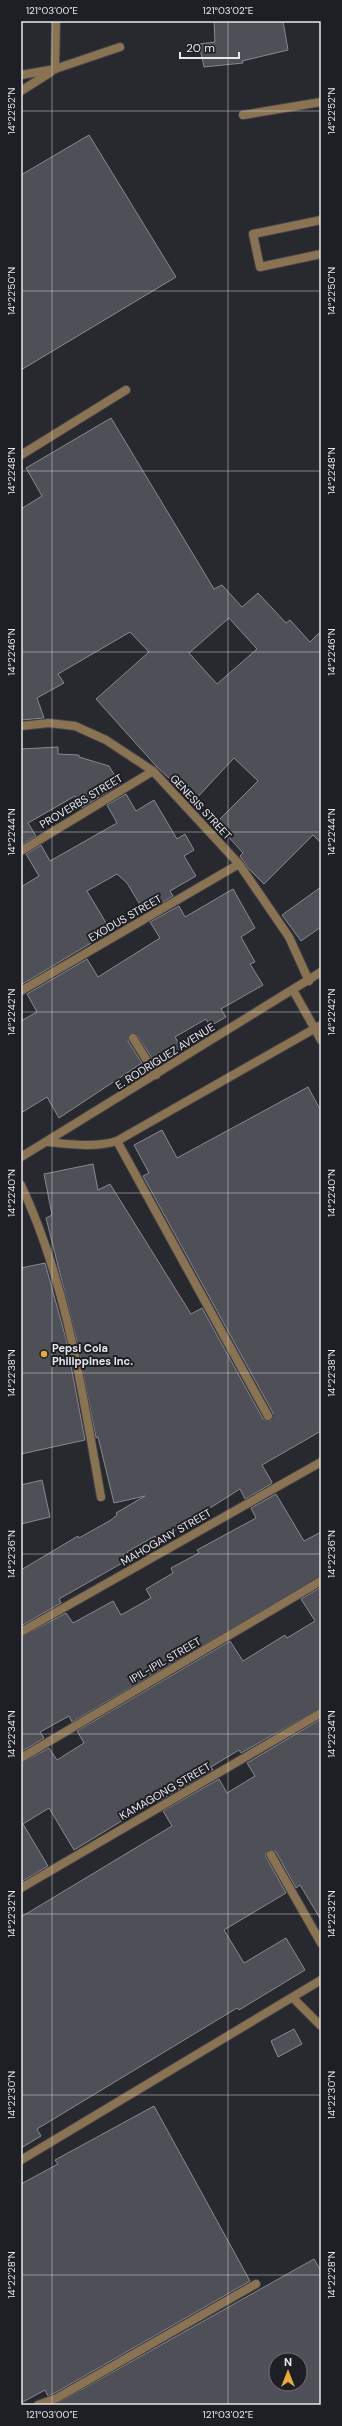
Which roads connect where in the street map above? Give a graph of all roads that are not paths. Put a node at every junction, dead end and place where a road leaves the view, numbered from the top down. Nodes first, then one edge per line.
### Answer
1 (56, 21) edge
2 (120, 47) dead end
3 (55, 69) junction
4 (21, 74) edge
5 (21, 91) edge
6 (321, 102) edge
7 (244, 115) dead end
8 (321, 220) edge
9 (321, 254) edge
10 (126, 390) dead end
11 (21, 455) edge
12 (21, 726) edge
13 (153, 771) junction
14 (21, 851) edge
15 (239, 864) junction
16 (321, 972) edge
17 (309, 981) junction
18 (294, 990) junction
19 (21, 991) edge
20 (318, 1027) edge
21 (133, 1038) dead end
22 (321, 1040) edge
23 (156, 1074) junction
24 (118, 1141) junction
25 (47, 1142) junction
26 (21, 1157) edge
27 (21, 1185) edge
28 (268, 1416) dead end
29 (321, 1462) edge
30 (101, 1497) dead end
31 (321, 1581) edge
32 (21, 1632) edge
33 (321, 1714) edge
34 (21, 1758) edge
35 (271, 1855) dead end
36 (21, 1888) edge
37 (321, 1943) edge
38 (321, 1980) edge
39 (292, 1998) junction
40 (321, 2026) edge
41 (21, 2160) edge
42 (256, 2284) dead end
43 (38, 2405) edge

1 - 3 street
2 - 3 street
3 - 4 street
3 - 5 street
6 - 7 street
8 - 9 street
10 - 11 street
12 - 13 street, GENESIS STREET
13 - 14 street, PROVERBS STREET
13 - 15 street, GENESIS STREET
15 - 17 street, GENESIS STREET
15 - 19 street, EXODUS STREET
16 - 17 street, E. RODRIGUEZ AVENUE
17 - 18 street, E. RODRIGUEZ AVENUE
18 - 20 street
18 - 23 street, E. RODRIGUEZ AVENUE
20 - 22 street
20 - 24 street
21 - 23 street
23 - 25 street, E. RODRIGUEZ AVENUE
24 - 25 street
24 - 28 street
25 - 26 street, E. RODRIGUEZ AVENUE
27 - 30 street
29 - 32 street, MAHOGANY STREET
31 - 34 street, IPIL-IPIL STREET
33 - 36 street, KAMAGONG STREET
35 - 37 street
38 - 39 street
39 - 40 street
39 - 41 street
42 - 43 street

